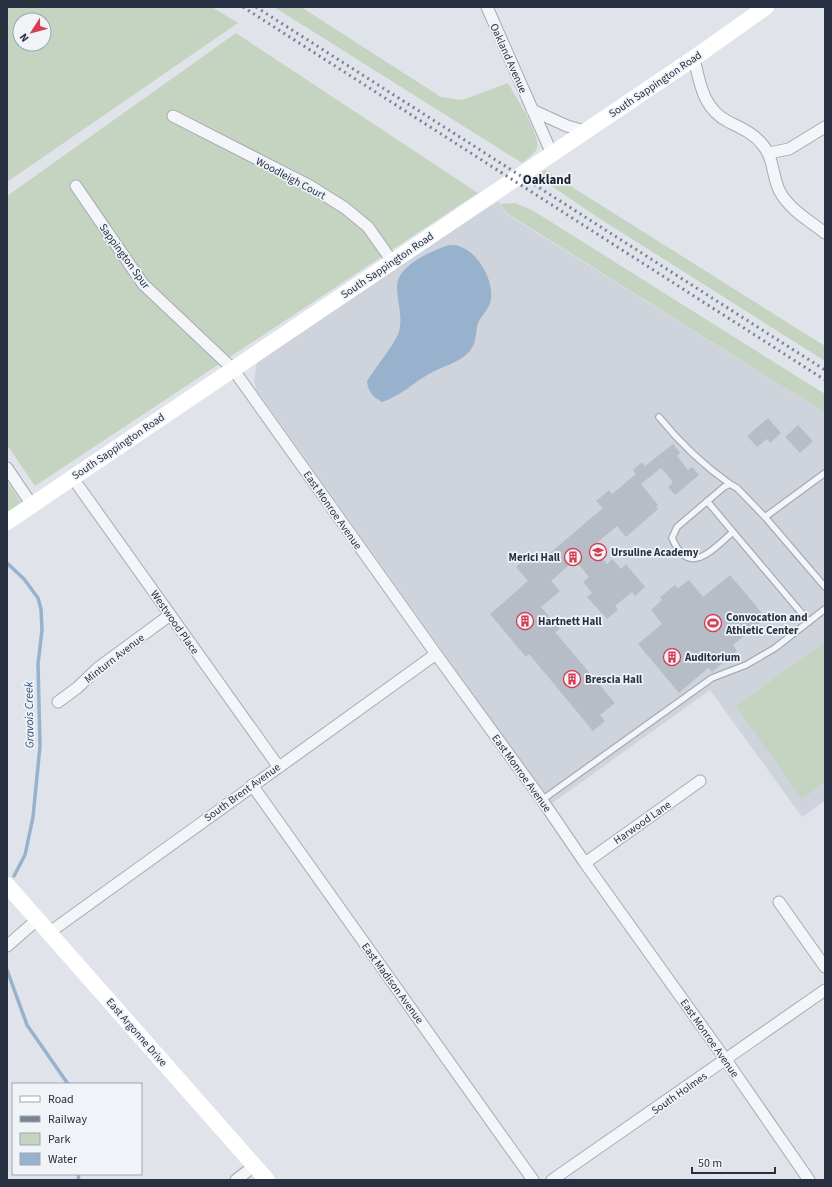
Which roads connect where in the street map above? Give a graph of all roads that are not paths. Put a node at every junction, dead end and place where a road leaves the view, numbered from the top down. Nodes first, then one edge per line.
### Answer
1 (487, 7) edge
2 (766, 7) edge
3 (694, 58) junction
4 (532, 110) junction
5 (173, 116) dead end
6 (825, 127) edge
7 (585, 131) junction
8 (552, 154) junction
9 (769, 154) junction
10 (76, 186) dead end
11 (825, 233) edge
12 (392, 261) junction
13 (233, 369) junction
14 (659, 417) dead end
15 (7, 468) edge
16 (825, 473) edge
17 (72, 477) junction
18 (730, 484) junction
19 (707, 501) junction
20 (32, 505) junction
21 (765, 517) junction
22 (7, 522) edge
23 (733, 532) junction
24 (825, 587) edge
25 (825, 609) edge
26 (170, 615) junction
27 (809, 622) junction
28 (436, 654) junction
29 (58, 702) dead end
30 (278, 766) junction
31 (700, 781) dead end
32 (252, 785) junction
33 (542, 800) junction
34 (584, 863) junction
35 (7, 885) edge
36 (779, 902) dead end
37 (38, 919) junction
38 (50, 932) junction
39 (7, 946) edge
40 (825, 967) edge
41 (825, 990) edge
42 (726, 1060) junction
43 (254, 1166) junction
44 (236, 1180) edge
45 (267, 1180) edge
46 (533, 1180) edge
47 (552, 1180) edge
48 (809, 1180) edge

1 - 4 street, Oakland Avenue
2 - 3 street, South Sappington Road
3 - 7 street, South Sappington Road
3 - 9 street
4 - 7 street
4 - 8 street, Oakland Avenue
5 - 12 street, Woodleigh Court
6 - 9 street
7 - 8 street, South Sappington Road
8 - 12 street, South Sappington Road
9 - 11 street
10 - 13 street, Sappington Spur
12 - 13 street, South Sappington Road
13 - 17 street, South Sappington Road
13 - 28 street, East Monroe Avenue
14 - 18 lane
15 - 20 street
16 - 21 lane
17 - 20 street, South Sappington Road
17 - 26 street, Westwood Place
18 - 19 lane
18 - 21 lane
19 - 23 lane
19 - 23 lane
20 - 22 street, South Sappington Road
21 - 24 lane
23 - 27 lane
25 - 27 lane
26 - 29 street, Minturn Avenue
26 - 30 street, Westwood Place
27 - 33 lane
28 - 30 street, South Brent Avenue
28 - 33 street, East Monroe Avenue
30 - 32 street, South Brent Avenue
31 - 34 street, Harwood Lane
32 - 38 street, South Brent Avenue
32 - 46 street, East Madison Avenue
33 - 34 street, East Monroe Avenue
34 - 42 street, East Monroe Avenue
35 - 37 street, East Argonne Drive
36 - 40 street
37 - 38 street, East Argonne Drive
37 - 39 street
38 - 43 street, East Argonne Drive
41 - 42 street, South Holmes
42 - 47 street, South Holmes
42 - 48 street, East Monroe Avenue
43 - 44 street
43 - 45 street, East Argonne Drive

